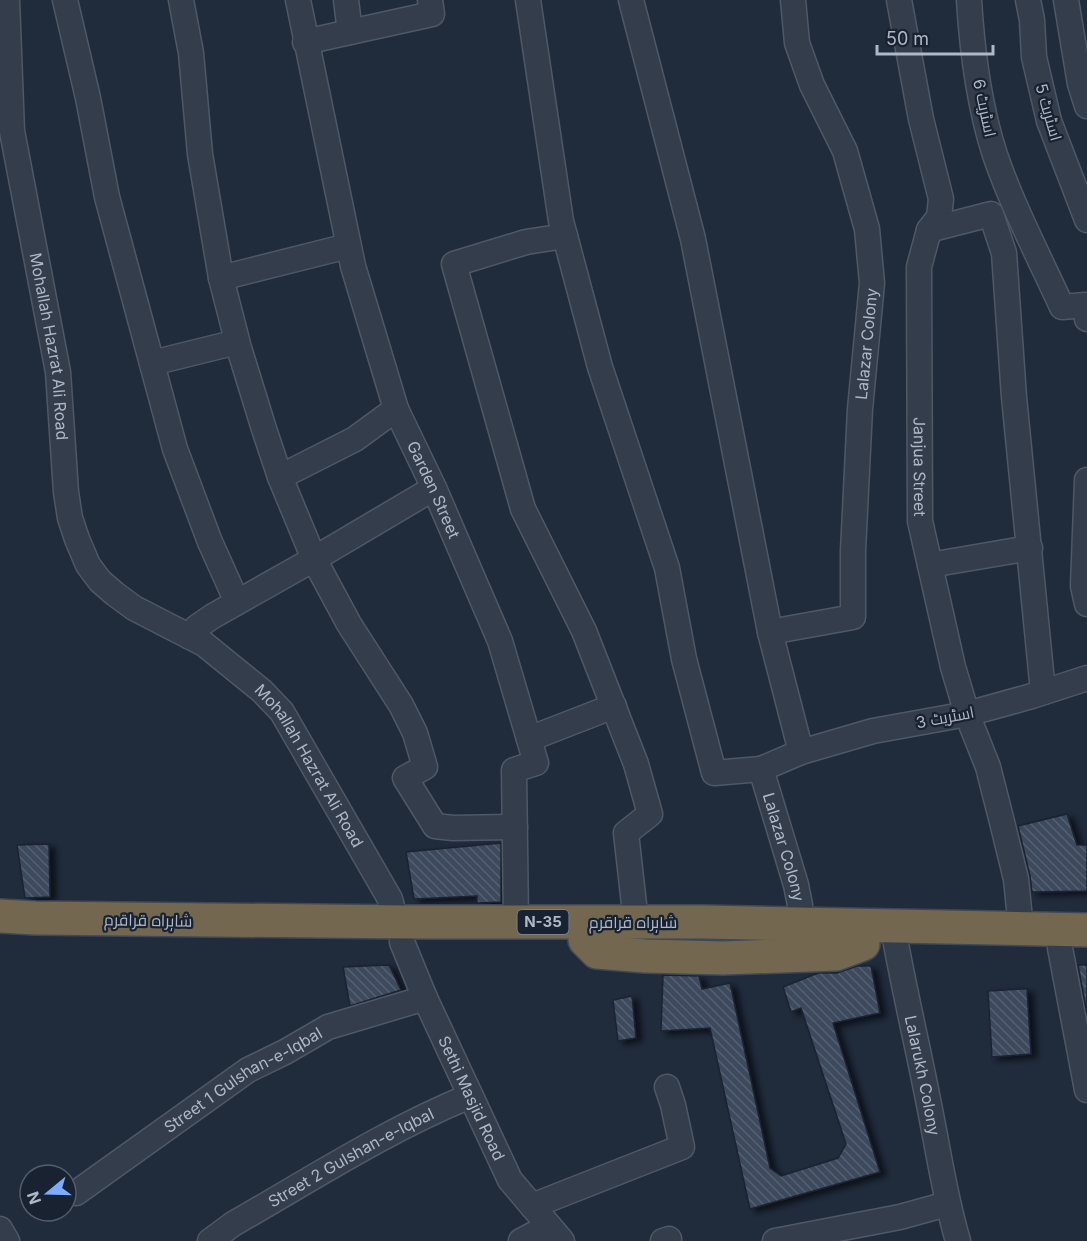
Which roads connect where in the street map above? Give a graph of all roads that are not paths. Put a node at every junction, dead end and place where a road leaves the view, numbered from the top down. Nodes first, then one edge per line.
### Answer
1 (7, 0) edge
2 (65, 0) edge
3 (181, 0) edge
4 (298, 0) edge
5 (346, 0) edge
6 (430, 0) edge
7 (528, 0) edge
8 (631, 0) edge
9 (793, 0) edge
10 (899, 0) edge
11 (969, 0) edge
12 (1028, 0) edge
13 (1066, 0) edge
14 (350, 32) junction
15 (305, 42) junction
16 (1087, 106) edge
17 (1087, 220) edge
18 (929, 230) junction
19 (565, 236) junction
20 (348, 246) junction
21 (221, 278) junction
22 (1087, 319) edge
23 (237, 342) junction
24 (152, 363) junction
25 (396, 409) junction
26 (280, 477) junction
27 (1087, 480) edge
28 (434, 488) junction
29 (1030, 548) junction
30 (314, 559) junction
31 (930, 565) junction
32 (237, 602) junction
33 (1087, 603) edge
34 (770, 632) junction
35 (190, 637) junction
36 (1087, 678) edge
37 (1043, 692) junction
38 (614, 706) junction
39 (967, 714) junction
40 (529, 739) junction
41 (801, 752) junction
42 (761, 769) junction
43 (515, 827) junction
44 (0, 919) edge
45 (516, 922) junction
46 (636, 922) junction
47 (798, 924) junction
48 (1021, 929) junction
49 (1087, 930) edge
50 (399, 932) junction
51 (716, 932) junction
52 (585, 940) junction
53 (863, 944) junction
54 (896, 944) junction
55 (1073, 948) edge
56 (425, 998) junction
57 (667, 1087) dead end
58 (1087, 1090) edge
59 (470, 1096) junction
60 (78, 1191) edge
61 (947, 1204) junction
62 (532, 1206) junction
63 (0, 1229) edge
64 (555, 1233) edge
65 (7, 1241) edge
66 (210, 1241) edge
67 (521, 1241) edge
68 (663, 1241) edge
69 (669, 1241) edge
70 (775, 1241) edge
71 (958, 1241) edge

1 - 35 street, Mohallah Hazrat Ali Road
2 - 24 street
3 - 21 street
4 - 15 street, Garden Street
5 - 14 street
6 - 14 street
7 - 19 street
8 - 34 street
9 - 34 street, Lalazar Colony
10 - 18 street, Janjua Street
11 - 22 street, اسٹریٹ 6
12 - 17 street, اسٹریٹ 5
13 - 16 street
14 - 15 street
15 - 20 street, Garden Street
18 - 29 street
18 - 31 street, Janjua Street
19 - 38 street
19 - 42 street, Lalazar Colony
20 - 21 street
20 - 25 street, Garden Street
21 - 23 street
23 - 24 street
23 - 26 street
24 - 32 street
25 - 26 street
25 - 28 street, Garden Street
26 - 30 street
27 - 33 street
28 - 30 street
28 - 40 street, Garden Street
29 - 31 street
29 - 37 street
30 - 32 street
30 - 43 street
31 - 39 street, Janjua Street
32 - 35 street
34 - 41 street
35 - 50 street, Mohallah Hazrat Ali Road
36 - 37 street, اسٹریٹ 3
37 - 39 street, اسٹریٹ 3
38 - 40 street
38 - 46 street
39 - 41 street, اسٹریٹ 3
39 - 48 street, Janjua Street
40 - 43 street, Garden Street
41 - 42 street, Lalazar Colony
42 - 47 street, Lalazar Colony
43 - 45 street, Garden Street
44 - 50 highway, شاہراہ قراقرم / N-35
45 - 46 highway, شاہراہ قراقرم / N-35
45 - 50 highway, شاہراہ قراقرم / N-35
46 - 51 highway, شاہراہ قراقرم / N-35
47 - 48 highway, شاہراہ قراقرم / N-35
47 - 51 highway, شاہراہ قراقرم / N-35
48 - 49 highway, شاہراہ قراقرم / N-35
50 - 52 highway, شاہراہ قراقرم / N-35
50 - 56 street, Sethi Masjid Road
51 - 52 highway, شاہراہ قراقرم / N-35
51 - 53 highway, شاہراہ قراقرم / N-35
52 - 53 highway
53 - 54 highway, شاہراہ قراقرم / N-35
54 - 55 highway, شاہراہ قراقرم / N-35
54 - 61 street, Lalarukh Colony
55 - 58 street
56 - 59 street, Sethi Masjid Road
56 - 60 street, Street 1 Gulshan-e-Iqbal
57 - 62 street
59 - 62 street, Sethi Masjid Road
59 - 66 street, Street 2 Gulshan-e-Iqbal
61 - 70 street
61 - 71 street, Lalarukh Colony
62 - 64 street, Sethi Masjid Road
63 - 65 street
64 - 67 street
68 - 69 street

